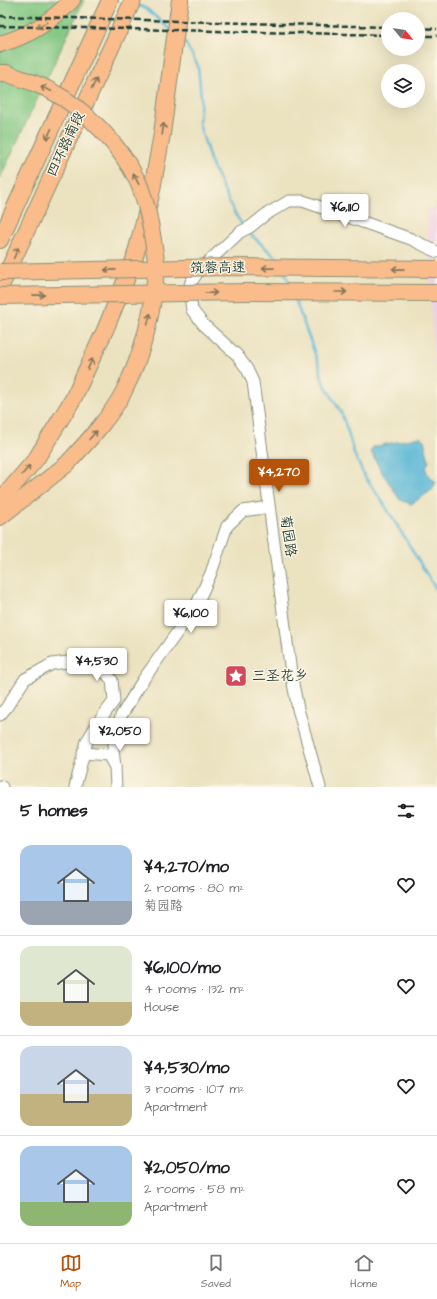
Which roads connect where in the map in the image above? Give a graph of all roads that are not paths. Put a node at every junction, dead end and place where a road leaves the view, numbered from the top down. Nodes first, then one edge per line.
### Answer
1 (72, 0) edge
2 (110, 0) edge
3 (133, 0) edge
4 (180, 1) edge
5 (0, 44) edge
6 (0, 73) edge
7 (0, 240) edge
8 (437, 255) edge
9 (437, 270) edge
10 (0, 272) edge
11 (0, 288) edge
12 (437, 293) edge
13 (0, 296) edge
14 (0, 499) edge
15 (269, 507) junction
16 (0, 517) edge
17 (0, 715) edge
18 (84, 754) junction
19 (115, 767) junction
20 (75, 787) edge
21 (116, 787) edge
22 (320, 787) edge

1 -> 5 highway
2 -> 7 highway, 四环路南段
11 -> 3 highway, 四环路南段
14 -> 4 highway
16 -> 6 highway, bridge
8 - 15 street, 菊园路
9 -> 10 highway, 筑蓉高速, bridge
13 -> 12 highway, 筑蓉高速, bridge
15 - 19 street
15 - 22 street, 菊园路
17 - 18 street
18 - 19 street
18 - 20 street
19 - 21 street

